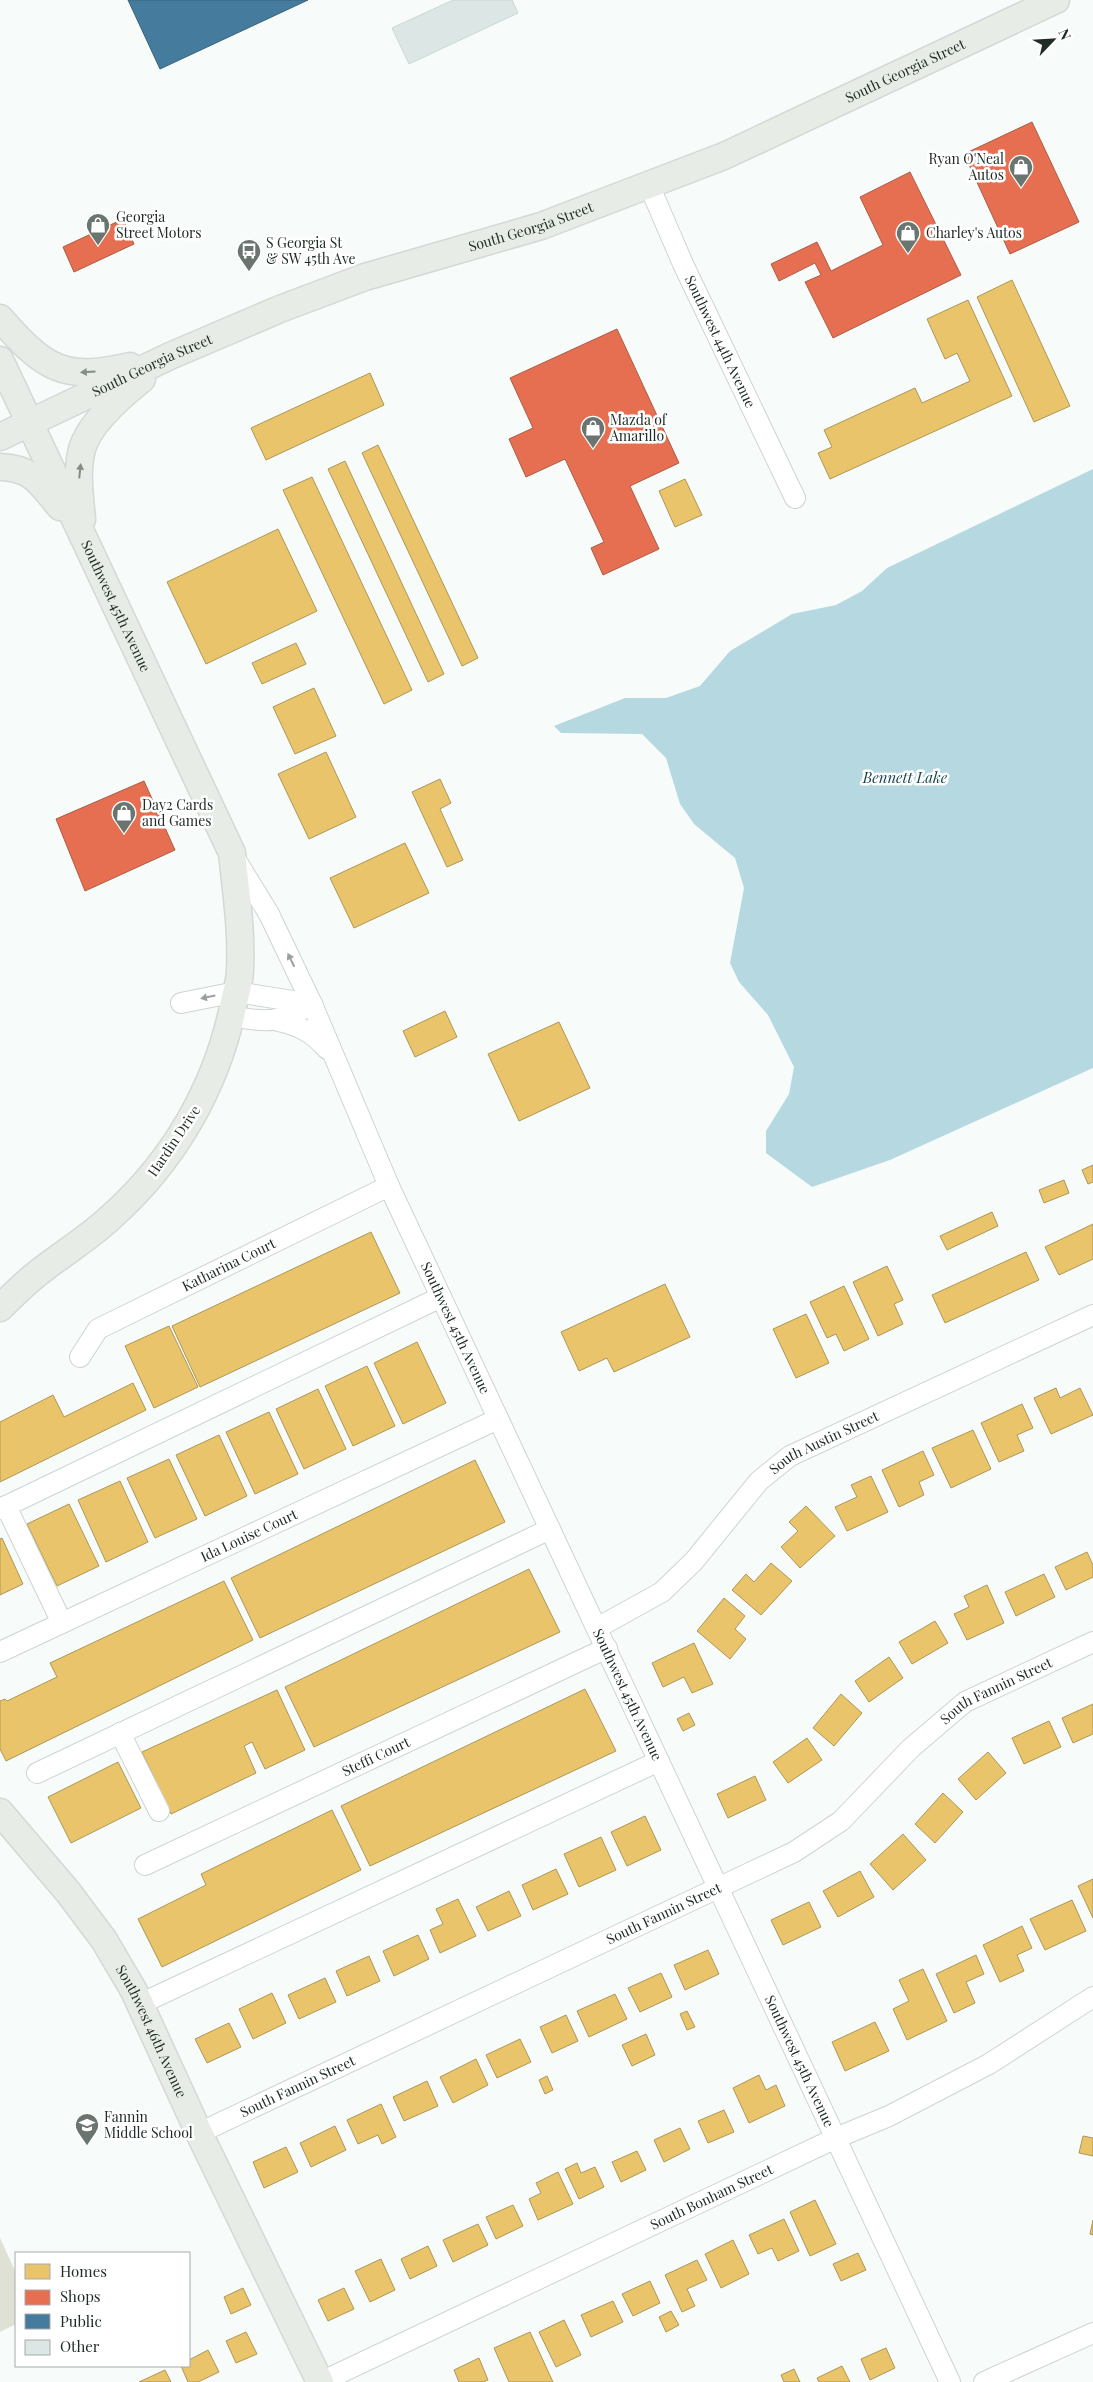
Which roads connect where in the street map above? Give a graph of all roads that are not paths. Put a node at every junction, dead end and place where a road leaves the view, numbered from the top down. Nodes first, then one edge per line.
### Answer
1 (1056, 0) edge
2 (649, 185) junction
3 (0, 318) edge
4 (170, 356) junction
5 (0, 360) edge
6 (30, 423) junction
7 (0, 437) edge
8 (0, 467) edge
9 (795, 498) dead end
10 (84, 537) junction
11 (232, 853) junction
12 (180, 1003) dead end
13 (233, 1004) junction
14 (312, 1004) junction
15 (278, 1021) junction
16 (338, 1065) junction
17 (389, 1186) junction
18 (441, 1297) junction
19 (0, 1308) edge
20 (1092, 1319) edge
21 (80, 1357) dead end
22 (498, 1419) junction
23 (3, 1507) edge
24 (550, 1530) junction
25 (62, 1623) junction
26 (597, 1628) junction
27 (1093, 1642) edge
28 (606, 1648) junction
29 (0, 1652) edge
30 (120, 1733) junction
31 (659, 1761) junction
32 (37, 1773) dead end
33 (0, 1812) edge
34 (160, 1812) dead end
35 (10, 1827) edge
36 (145, 1865) dead end
37 (719, 1889) junction
38 (1093, 1997) edge
39 (140, 2004) junction
40 (199, 2133) junction
41 (836, 2138) junction
42 (1093, 2332) edge
43 (321, 2382) edge
44 (950, 2382) edge
45 (984, 2382) edge

1 - 2 main road, South Georgia Street
2 - 4 main road, South Georgia Street
2 - 9 street, Southwest 44th Avenue
4 -> 3 main road
4 - 6 main road, South Georgia Street
10 -> 4 main road
5 - 6 main road, Southwest 45th Avenue
6 - 7 main road, South Georgia Street
6 - 10 main road, Southwest 45th Avenue
8 - 10 main road
10 - 11 main road, Southwest 45th Avenue
11 - 13 main road, Hardin Drive
14 -> 11 street, Southwest 45th Avenue
13 -> 12 street
13 - 14 street
13 - 15 street
13 - 19 main road, Hardin Drive
14 - 15 street
14 - 16 street, Southwest 45th Avenue
15 - 16 street
16 - 17 street, Southwest 45th Avenue
17 - 18 street, Southwest 45th Avenue
17 - 21 street, Katharina Court
18 - 22 street, Southwest 45th Avenue
18 - 23 street
20 - 26 street, South Austin Street
22 - 24 street, Southwest 45th Avenue
22 - 25 street, Ida Louise Court
23 - 25 street
24 - 26 street, Southwest 45th Avenue
24 - 30 street
25 - 29 street, Ida Louise Court
26 - 28 street, Southwest 45th Avenue
27 - 37 street, South Fannin Street
28 - 31 street, Southwest 45th Avenue
28 - 36 street, Steffi Court
30 - 32 street
30 - 34 street
31 - 37 street, Southwest 45th Avenue
31 - 39 street
33 - 35 main road
35 - 39 main road, Southwest 46th Avenue
37 - 40 street, South Fannin Street
37 - 41 street, Southwest 45th Avenue
38 - 41 street, South Bonham Street
39 - 40 main road, Southwest 46th Avenue
40 - 43 main road, Southwest 46th Avenue
41 - 43 street, South Bonham Street
41 - 44 street, Southwest 45th Avenue
42 - 45 street

